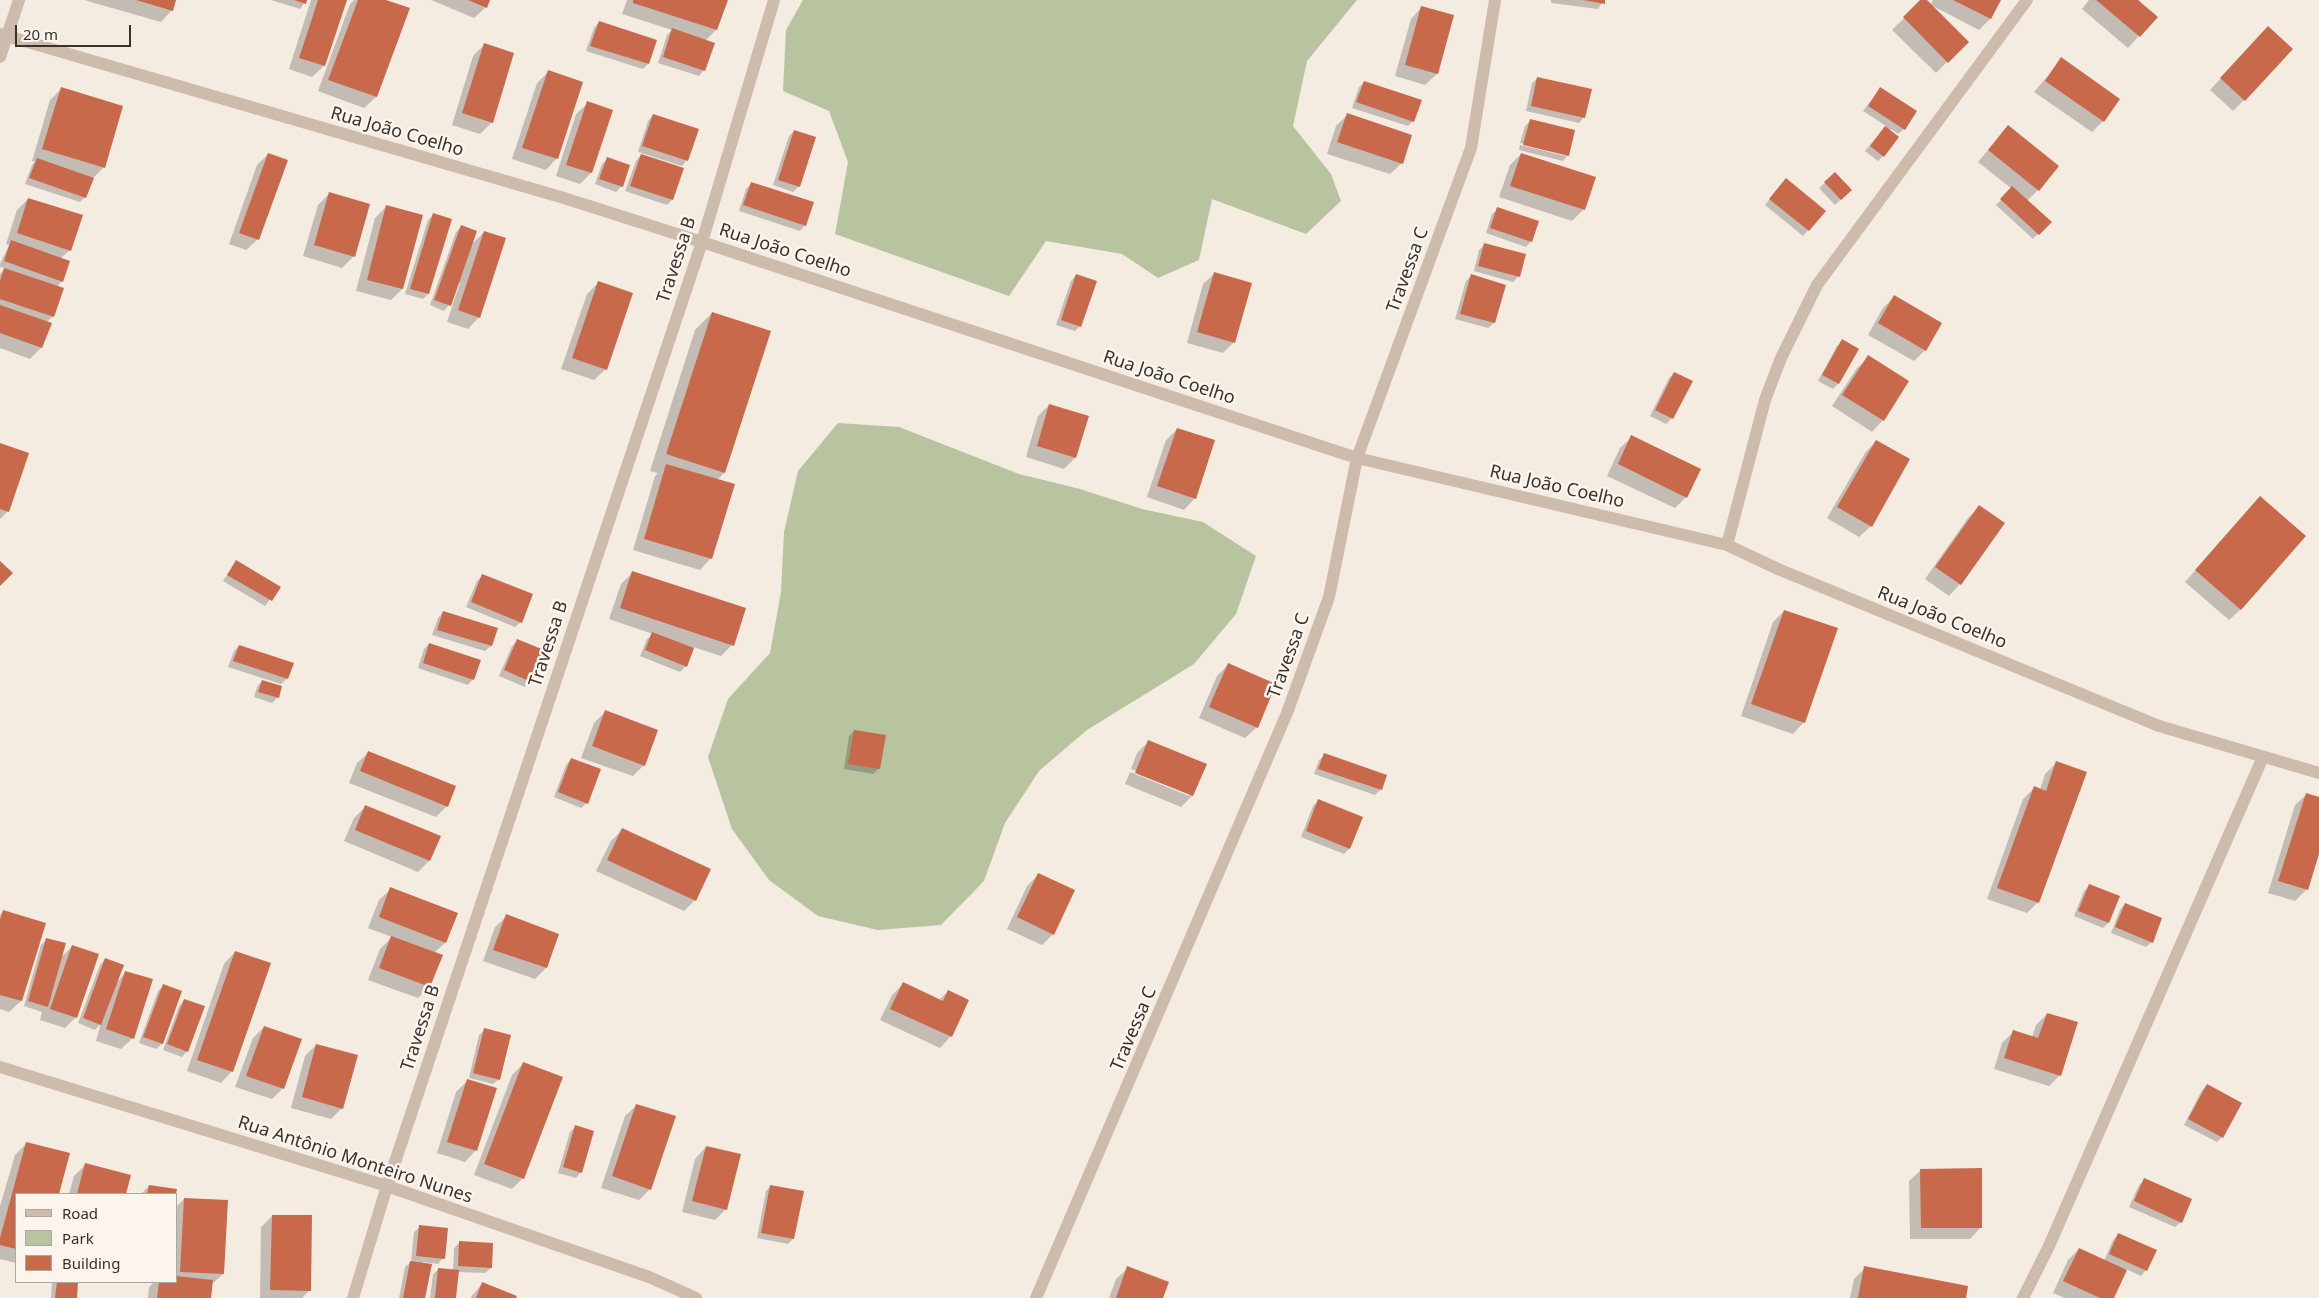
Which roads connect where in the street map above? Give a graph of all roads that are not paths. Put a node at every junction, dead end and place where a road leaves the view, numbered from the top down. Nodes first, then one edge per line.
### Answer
1 (19, 0) edge
2 (774, 0) edge
3 (1495, 0) edge
4 (2027, 0) edge
5 (3, 35) edge
6 (0, 57) edge
7 (702, 242) junction
8 (1357, 458) junction
9 (1726, 545) junction
10 (2263, 756) junction
11 (2319, 773) edge
12 (0, 1067) edge
13 (387, 1186) junction
14 (353, 1298) edge
15 (696, 1298) edge
16 (1036, 1298) edge
17 (2022, 1298) edge

1 - 5 street
2 - 7 street, Travessa B
3 - 8 street, Travessa C
4 - 9 street
5 - 6 street
5 - 7 street, Rua João Coelho
7 - 8 street, Rua João Coelho
7 - 13 street, Travessa B
8 - 9 street, Rua João Coelho
8 - 16 street, Travessa C
9 - 10 street, Rua João Coelho
10 - 11 street, Rua João Coelho
10 - 17 street
12 - 13 street, Rua Antônio Monteiro Nunes
13 - 14 street, Travessa B
13 - 15 street, Rua Antônio Monteiro Nunes

